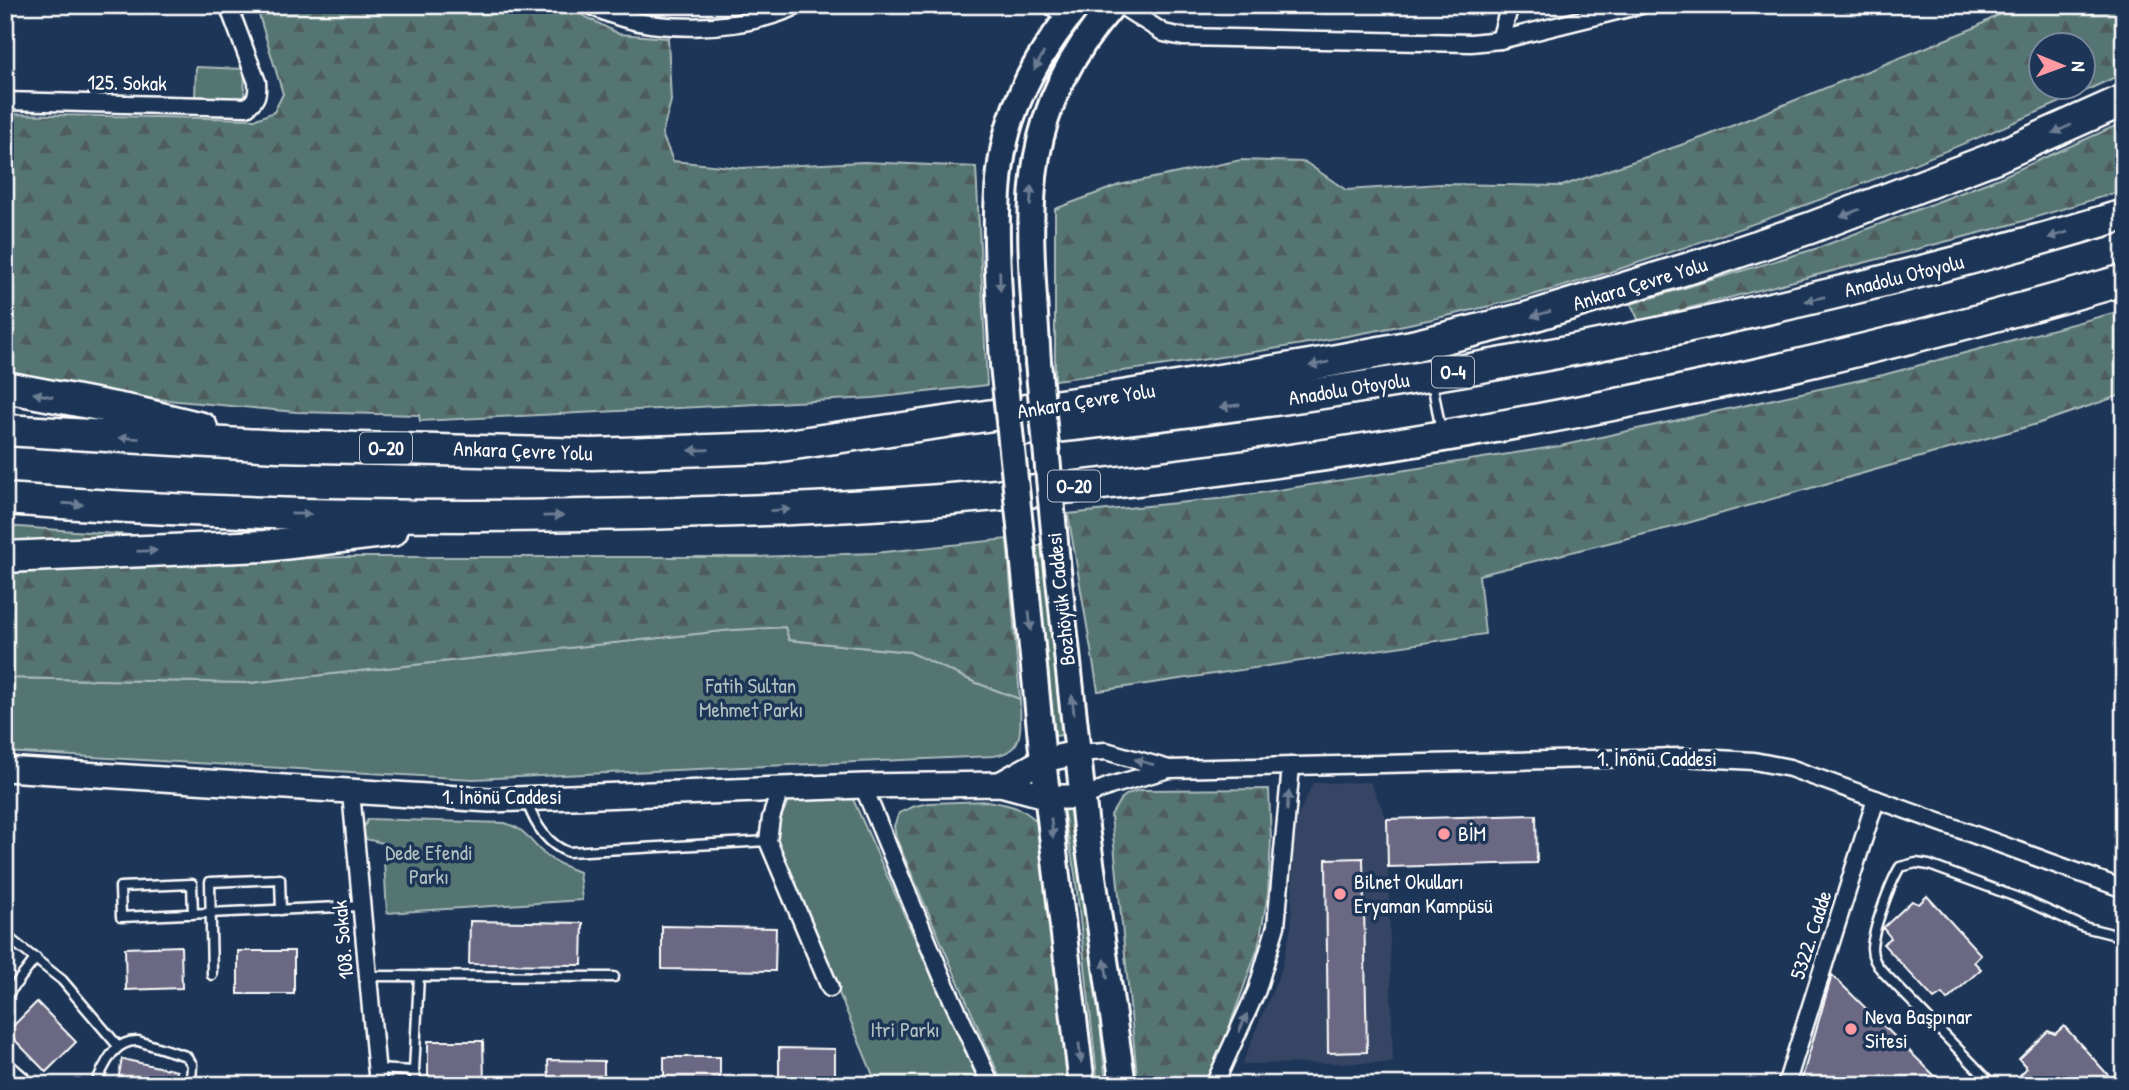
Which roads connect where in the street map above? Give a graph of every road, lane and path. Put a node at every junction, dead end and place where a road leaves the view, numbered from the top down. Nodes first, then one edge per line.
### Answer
1 (228, 5) edge
2 (590, 5) edge
3 (799, 5) edge
4 (1113, 5) edge
5 (1120, 5) edge
6 (1510, 5) edge
7 (1641, 5) edge
8 (1065, 9) edge
9 (1500, 40) junction
10 (2124, 100) edge
11 (5, 101) edge
12 (2124, 215) edge
13 (2124, 280) edge
14 (1430, 377) junction
15 (5, 387) edge
16 (5, 430) edge
17 (1442, 438) junction
18 (278, 446) junction
19 (767, 448) junction
20 (5, 499) edge
21 (507, 517) junction
22 (5, 557) edge
23 (1077, 753) junction
24 (1043, 760) junction
25 (1291, 766) junction
26 (5, 769) edge
27 (1169, 769) junction
28 (1000, 784) junction
29 (863, 786) junction
30 (780, 790) junction
31 (351, 792) junction
32 (1049, 797) junction
33 (1083, 797) junction
34 (526, 799) junction
35 (1876, 799) junction
36 (768, 841) junction
37 (2124, 889) edge
38 (361, 906) junction
39 (281, 910) junction
40 (211, 913) junction
41 (193, 914) junction
42 (5, 935) edge
43 (2124, 936) edge
44 (36, 958) junction
45 (212, 975) dead end
46 (367, 976) junction
47 (419, 976) junction
48 (614, 977) dead end
49 (830, 988) dead end
50 (5, 998) edge
51 (118, 1046) junction
52 (5, 1066) edge
53 (414, 1071) junction
54 (377, 1077) edge
55 (27, 1085) edge
56 (95, 1085) edge
57 (191, 1085) edge
58 (417, 1085) edge
59 (991, 1085) edge
60 (1083, 1085) edge
61 (1123, 1085) edge
62 (1214, 1085) edge
63 (1786, 1085) edge
64 (1993, 1085) edge

1 - 11 street, 125. Sokak
2 - 3 street
23 -> 4 main road, Bozhöyük Caddesi, bridge
5 - 9 street
6 - 9 street
7 - 9 street
8 -> 24 main road, Bozhöyük Caddesi, bridge
10 -> 19 highway, Ankara Çevre Yolu / O-20
12 -> 14 highway, Anadolu Otoyolu / O-4
13 - 17 highway, O-20
14 - 17 lane
14 -> 19 highway, Anadolu Otoyolu / O-4
18 -> 15 highway
18 -> 16 highway, Ankara Çevre Yolu / O-20
21 -> 17 highway, O-20
19 -> 18 highway, Ankara Çevre Yolu / O-20
20 -> 21 highway, O-20
22 -> 21 highway
23 - 24 street, 1. İnönü Caddesi
27 -> 23 street
23 - 33 main road, Bozhöyük Caddesi
24 - 28 street, 1. İnönü Caddesi
24 - 32 main road, Bozhöyük Caddesi
25 - 27 street, 1. İnönü Caddesi
25 - 35 street, 1. İnönü Caddesi
62 -> 25 street
26 - 31 street, 1. İnönü Caddesi
27 - 33 street
28 - 29 street, 1. İnönü Caddesi
28 - 32 street, 1. İnönü Caddesi
29 - 30 street, 1. İnönü Caddesi
29 - 59 street
30 - 34 street, 1. İnönü Caddesi
30 - 36 street
31 - 34 street, 1. İnönü Caddesi
31 - 38 street, 108. Sokak
32 - 33 street, 1. İnönü Caddesi
32 -> 60 main road, Bozhöyük Caddesi
61 -> 33 main road, Bozhöyük Caddesi
34 - 36 lane
35 - 37 street, 1. İnönü Caddesi
35 - 63 street, 5322. Cadde
36 - 49 street
38 - 39 lane
38 - 46 street, 108. Sokak
39 - 40 lane
39 - 40 lane
40 - 41 lane
40 - 45 lane
41 - 41 lane
42 - 44 lane
43 - 64 lane
44 - 50 lane
44 - 51 lane
46 - 47 lane
46 - 54 street, 108. Sokak
47 - 48 lane
47 - 53 lane
51 - 56 lane
51 - 57 lane
52 - 55 street
53 - 54 lane
53 - 58 lane

